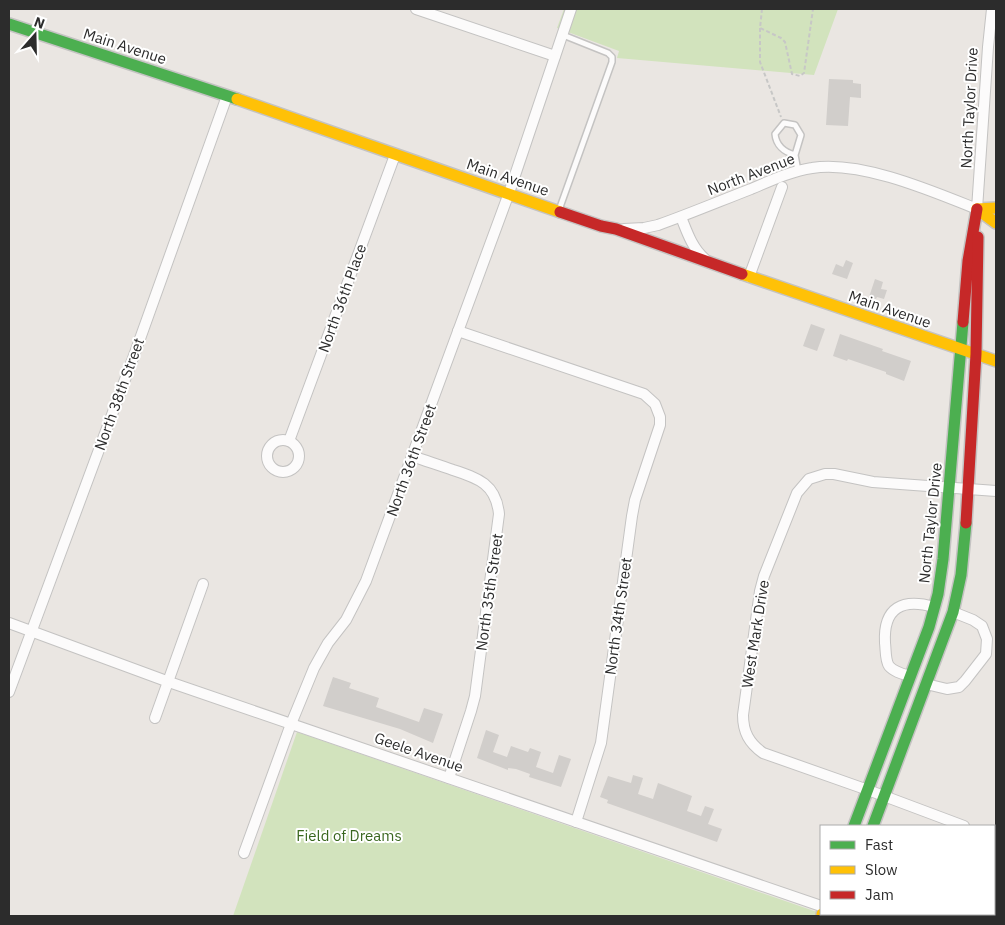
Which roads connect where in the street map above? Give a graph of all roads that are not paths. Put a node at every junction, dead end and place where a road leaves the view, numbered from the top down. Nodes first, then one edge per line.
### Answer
1 (416, 9) edge
2 (571, 9) edge
3 (992, 9) edge
4 (9, 24) edge
5 (562, 35) junction
6 (555, 56) junction
7 (985, 90) junction
8 (996, 91) edge
9 (227, 96) junction
10 (395, 155) junction
11 (795, 155) junction
12 (798, 172) junction
13 (782, 187) dead end
14 (509, 193) junction
15 (996, 208) edge
16 (977, 209) junction
17 (559, 211) junction
18 (681, 217) junction
19 (996, 223) edge
20 (616, 229) junction
21 (708, 261) junction
22 (749, 277) junction
23 (458, 330) junction
24 (960, 349) junction
25 (976, 354) junction
26 (996, 361) edge
27 (289, 441) dead end
28 (412, 456) junction
29 (949, 487) junction
30 (969, 488) junction
31 (996, 491) edge
32 (203, 584) dead end
33 (934, 607) junction
34 (953, 612) junction
35 (9, 623) edge
36 (30, 631) junction
37 (910, 676) junction
38 (169, 682) junction
39 (926, 684) junction
40 (9, 692) edge
41 (155, 718) dead end
42 (291, 724) junction
43 (449, 778) junction
44 (868, 790) junction
45 (884, 796) junction
46 (576, 822) junction
47 (854, 825) edge
48 (873, 825) edge
49 (961, 825) edge
50 (244, 853) dead end
51 (820, 906) edge
52 (843, 915) edge
53 (850, 916) edge

1 - 6 street
2 - 5 street, North 36th Street
3 - 7 street, North Taylor Drive
4 - 9 main road, Main Avenue
5 - 6 street, North 36th Street
5 - 17 lane
6 - 14 street, North 36th Street
7 - 8 street
7 - 16 street, North Taylor Drive
9 - 10 main road, Main Avenue
9 - 36 street, North 38th Street
10 - 14 main road, Main Avenue
10 - 27 street, North 36th Place
11 - 11 lane
11 - 12 lane
12 - 16 street, North Avenue
12 - 18 street, North Avenue
13 - 22 street
14 - 17 main road, Main Avenue
14 - 23 street, North 36th Street
15 - 16 main road, North Avenue
16 - 19 main road, North Avenue
16 - 24 main road, North Taylor Drive
16 - 25 main road, North Taylor Drive
17 - 20 main road, Main Avenue
18 - 20 street, North Avenue
18 - 21 street
20 - 21 main road, Main Avenue
21 - 22 main road, Main Avenue
22 - 24 main road, Main Avenue
23 - 28 street, North 36th Street
23 - 46 street, North 34th Street
24 - 25 main road, Main Avenue
24 - 29 main road, North Taylor Drive
25 - 26 main road, Main Avenue
25 - 30 main road, North Taylor Drive
28 - 42 street, North 36th Street
28 - 43 street, North 35th Street
29 - 30 street, West Mark Drive
29 - 33 main road, North Taylor Drive
29 - 44 street, West Mark Drive
30 - 31 street, West Mark Drive
30 - 34 main road, North Taylor Drive
32 - 38 street
33 - 37 main road, North Taylor Drive
33 - 37 street
34 - 39 main road, North Taylor Drive
34 - 39 street
35 - 36 street, Geele Avenue
36 - 38 street, Geele Avenue
36 - 40 street, North 38th Street
37 - 44 main road, North Taylor Drive
38 - 41 street
38 - 42 street, Geele Avenue
39 - 45 main road, North Taylor Drive
42 - 43 street, Geele Avenue
42 - 50 street, North 36th Street
43 - 46 street, Geele Avenue
44 - 45 street, West Mark Drive
44 - 47 main road, North Taylor Drive
45 - 48 main road, North Taylor Drive
45 - 49 street, West Mark Drive
46 - 51 street, Geele Avenue
52 - 53 main road

